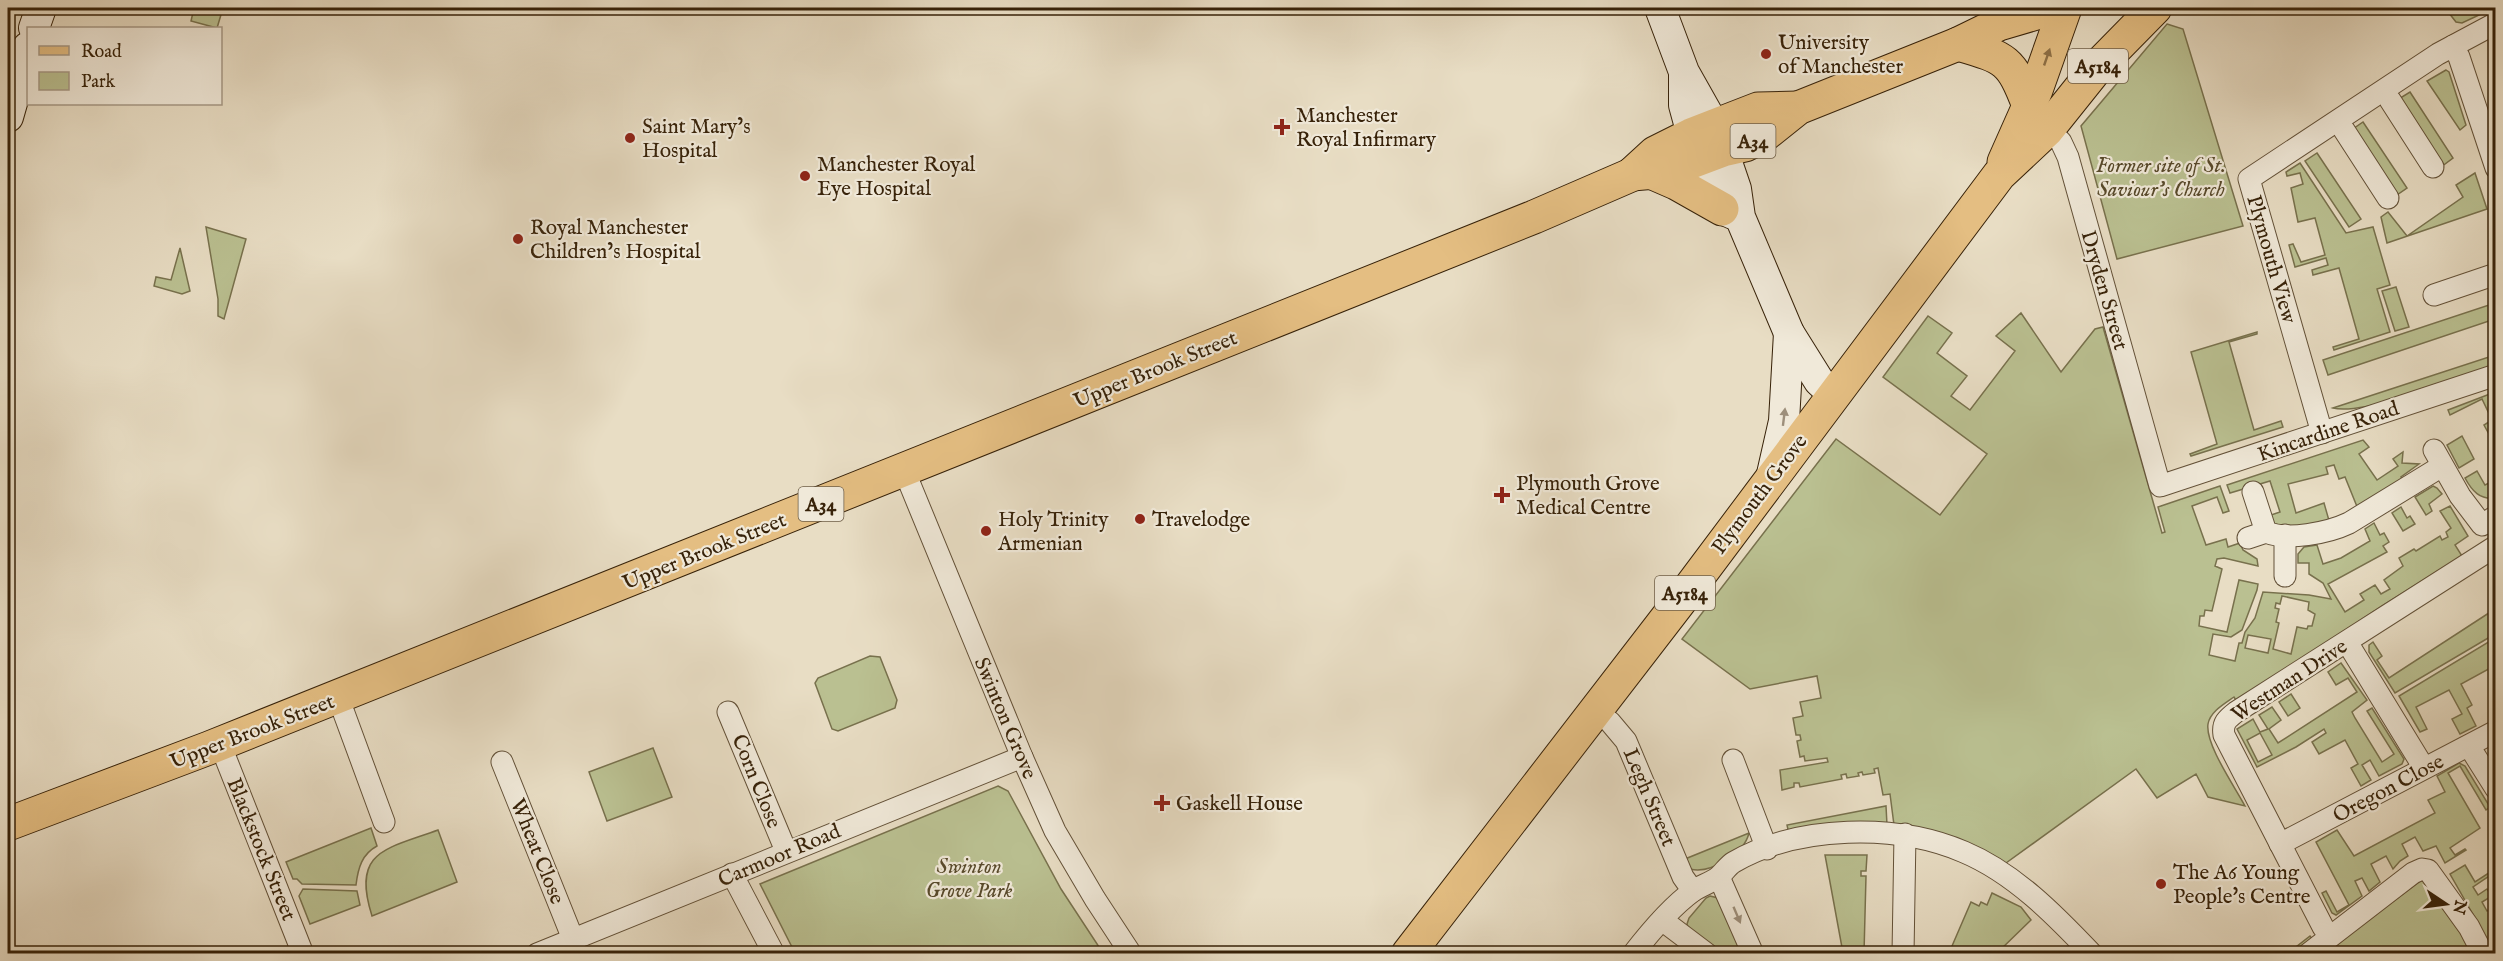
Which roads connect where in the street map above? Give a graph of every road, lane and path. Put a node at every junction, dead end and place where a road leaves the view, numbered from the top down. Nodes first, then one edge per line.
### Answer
1 (41, 8) edge
2 (1660, 8) edge
3 (2053, 8) edge
4 (2065, 8) edge
5 (2155, 8) edge
6 (2496, 23) edge
7 (34, 27) edge
8 (1958, 44) junction
9 (2453, 46) junction
10 (27, 50) edge
11 (2390, 100) dead end
12 (8, 117) edge
13 (2038, 118) junction
14 (2344, 130) dead end
15 (1707, 143) junction
16 (2433, 166) dead end
17 (2496, 168) edge
18 (1642, 174) junction
19 (2388, 198) dead end
20 (1731, 213) junction
21 (2496, 274) edge
22 (2434, 295) dead end
23 (1790, 333) junction
24 (2496, 375) edge
25 (1834, 394) junction
26 (2322, 433) junction
27 (904, 470) junction
28 (1772, 474) junction
29 (2160, 486) joint
30 (2253, 492) dead end
31 (2489, 521) edge
32 (2266, 535) junction
33 (2496, 546) edge
34 (2285, 576) dead end
35 (2347, 642) junction
36 (338, 697) junction
37 (1596, 711) junction
38 (728, 712) dead end
39 (2496, 731) edge
40 (220, 744) junction
41 (2469, 746) junction
42 (1022, 757) junction
43 (1733, 760) dead end
44 (502, 762) dead end
45 (2424, 768) junction
46 (2496, 789) edge
47 (384, 822) dead end
48 (8, 824) edge
49 (1905, 834) junction
50 (2280, 844) junction
51 (1767, 849) junction
52 (786, 851) junction
53 (732, 874) junction
54 (1719, 877) junction
55 (1693, 891) junction
56 (1662, 920) junction
57 (2330, 936) junction
58 (573, 939) junction
59 (546, 952) edge
60 (303, 954) edge
61 (774, 954) edge
62 (1131, 954) edge
63 (1408, 954) edge
64 (1633, 954) edge
65 (1707, 954) edge
66 (1753, 954) edge
67 (1902, 954) edge
68 (2092, 954) edge
69 (2308, 954) edge
70 (2483, 954) edge

1 - 7 street
2 - 15 street
3 - 8 main road, Upper Brook Street / A34
13 -> 4 main road, Plymouth Grove
5 - 13 main road, Plymouth Grove / A5184
6 - 9 street
8 - 13 main road
8 - 15 main road, Upper Brook Street / A34
9 - 17 street
9 - 26 street, Plymouth View
10 - 12 street
11 - 16 street
13 - 25 main road, Plymouth Grove / A5184
13 - 29 street, Dryden Street
14 - 19 street
15 - 18 main road, Upper Brook Street / A34
15 - 20 street
18 - 20 main road
18 - 27 main road, Upper Brook Street / A34
20 - 23 street
21 - 22 street
23 - 25 street
28 -> 23 street
24 - 26 street, Kincardine Road
25 - 28 main road, Plymouth Grove / A5184
26 - 29 street, Kincardine Road
27 - 36 main road, Upper Brook Street / A34
27 - 42 street, Swinton Grove
28 - 37 main road, Plymouth Grove / A5184
30 - 32 street
31 - 32 street, Westman Drive
31 - 33 street, Westman Drive
32 - 34 street
33 - 35 street, Westman Drive
35 - 45 street
35 - 50 street, Westman Drive
36 - 40 main road, Upper Brook Street / A34
36 - 47 street
37 - 55 street, Legh Street
37 - 63 main road, Plymouth Grove / A5184
38 - 52 street, Corn Close
39 - 41 street, Oregon Close
40 - 48 main road, Upper Brook Street / A34
40 - 60 street, Blackstock Street
41 - 45 street, Oregon Close
41 - 46 street
42 - 52 street, Carmoor Road
42 - 62 street, Swinton Grove
43 - 51 street
44 - 58 street, Wheat Close
45 - 50 street, Oregon Close
49 - 51 street
49 - 67 street
49 - 68 street
50 - 57 street, Westman Drive
51 - 54 street
52 - 53 street, Carmoor Road
53 - 58 street, Carmoor Road
53 - 61 street
54 - 55 street
54 -> 66 street
55 - 56 street
56 - 64 street
56 - 65 street
57 - 69 street
57 - 70 street
58 - 59 street, Carmoor Road

